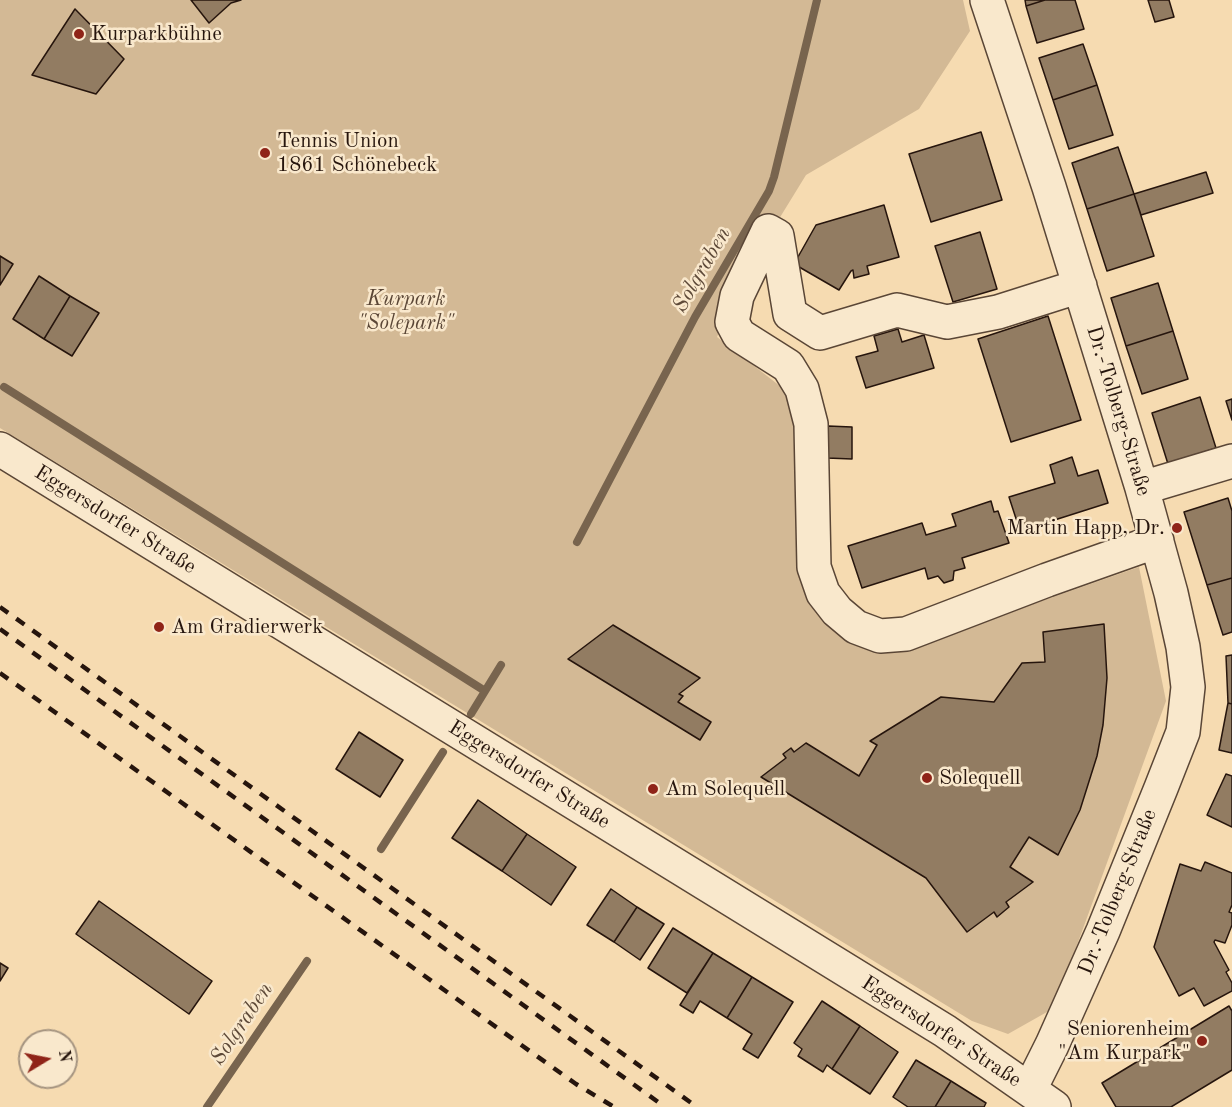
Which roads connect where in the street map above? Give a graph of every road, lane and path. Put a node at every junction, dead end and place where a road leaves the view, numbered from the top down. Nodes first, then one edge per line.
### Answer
1 (987, 0) edge
2 (1080, 286) junction
3 (0, 449) edge
4 (1232, 461) edge
5 (1142, 488) junction
6 (1157, 541) junction
7 (1042, 1098) edge

1 - 2 street, Dr.-Tolberg-Straße
2 - 5 street, Dr.-Tolberg-Straße
2 - 6 street
3 - 7 street, Eggersdorfer Straße
4 - 5 street
5 - 6 street, Dr.-Tolberg-Straße
6 - 7 street, Dr.-Tolberg-Straße

